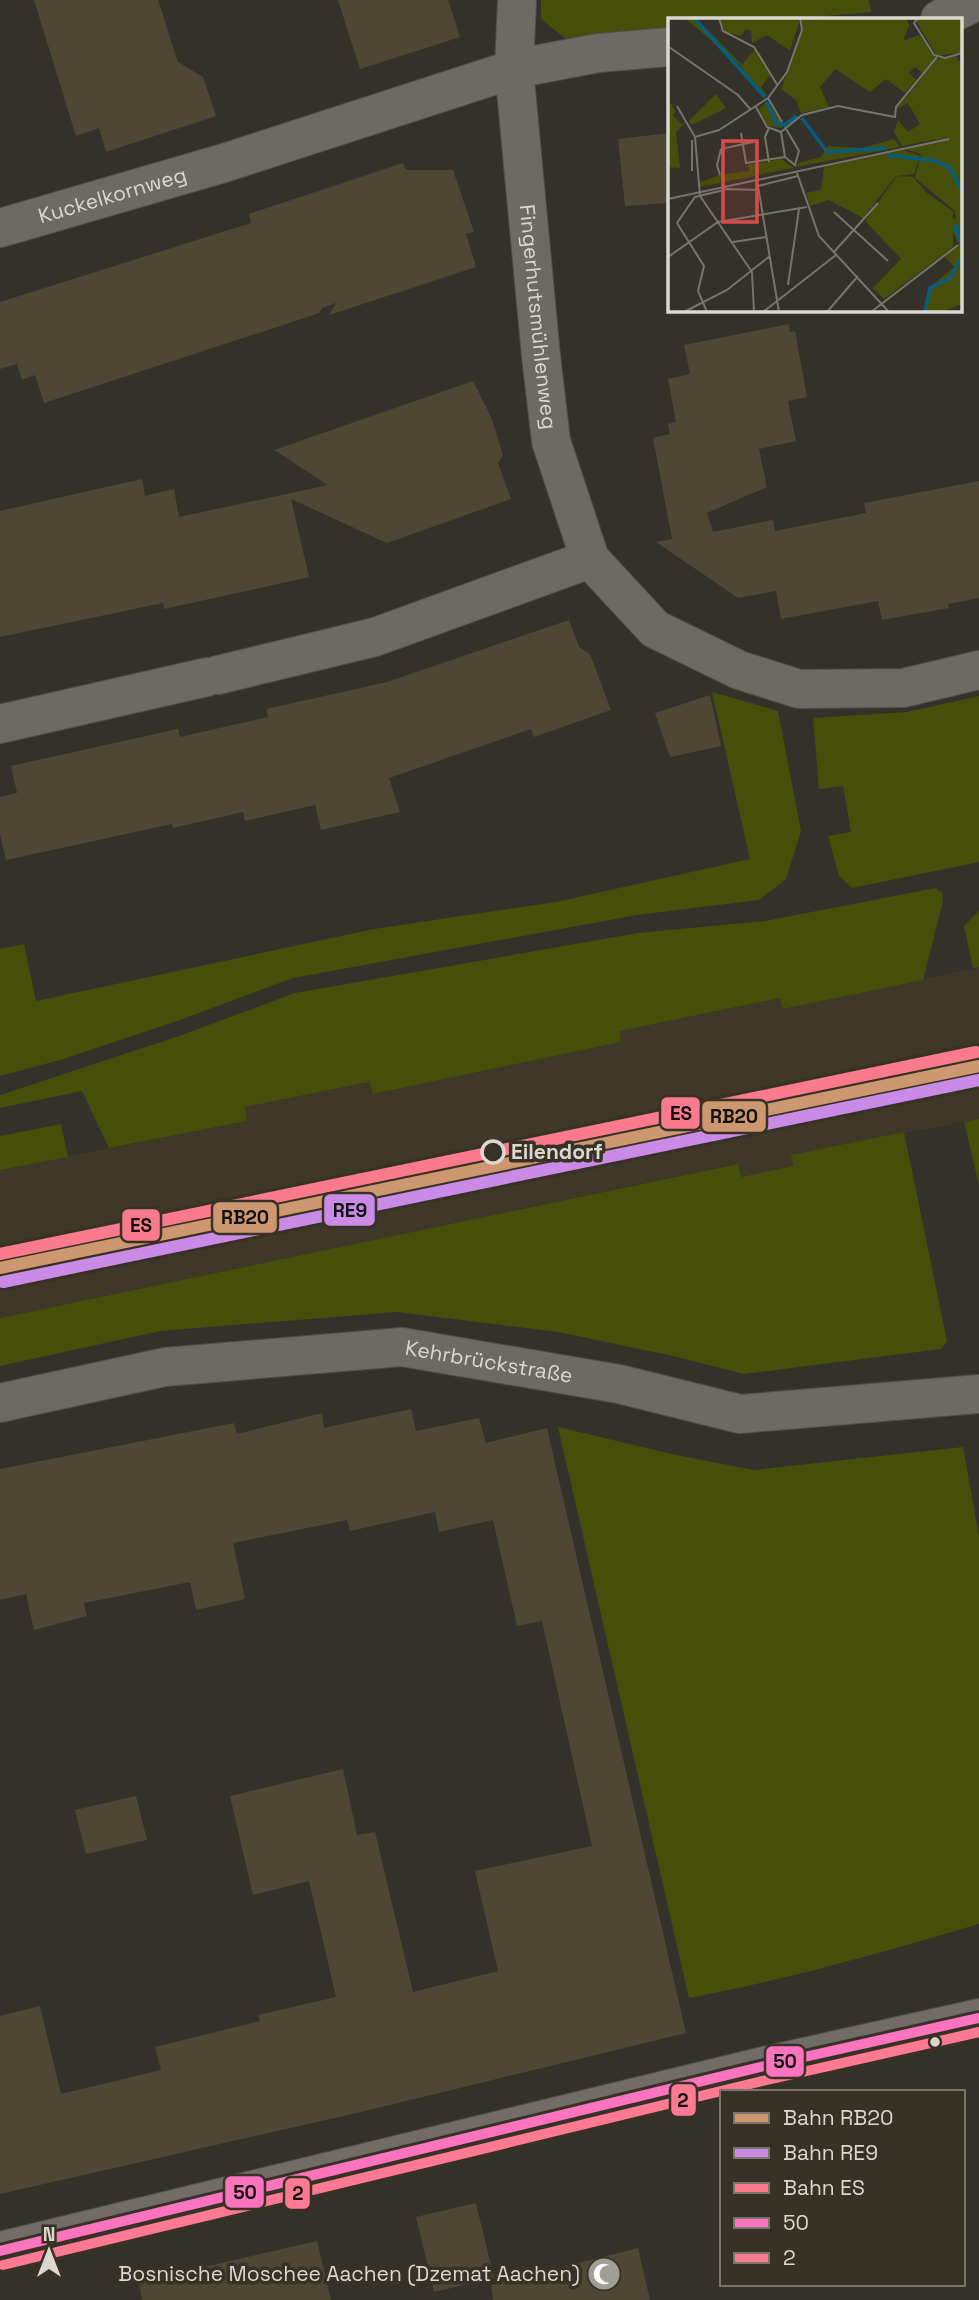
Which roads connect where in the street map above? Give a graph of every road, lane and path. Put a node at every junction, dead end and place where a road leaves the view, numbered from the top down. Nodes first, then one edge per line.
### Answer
1 (517, 0) edge
2 (979, 0) edge
3 (942, 18) edge
4 (668, 47) edge
5 (514, 69) junction
6 (0, 228) edge
7 (590, 559) junction
8 (979, 670) edge
9 (0, 724) edge
10 (979, 1394) edge
11 (0, 1403) edge
12 (979, 2018) edge
13 (0, 2251) edge

1 - 5 street, Fingerhutsmühlenweg
2 - 3 street
4 - 5 street
5 - 6 street, Kuckelkornweg
5 - 7 street, Fingerhutsmühlenweg
7 - 8 street, Fingerhutsmühlenweg
7 - 9 street
10 - 11 street, Kehrbrückstraße
12 - 13 street

